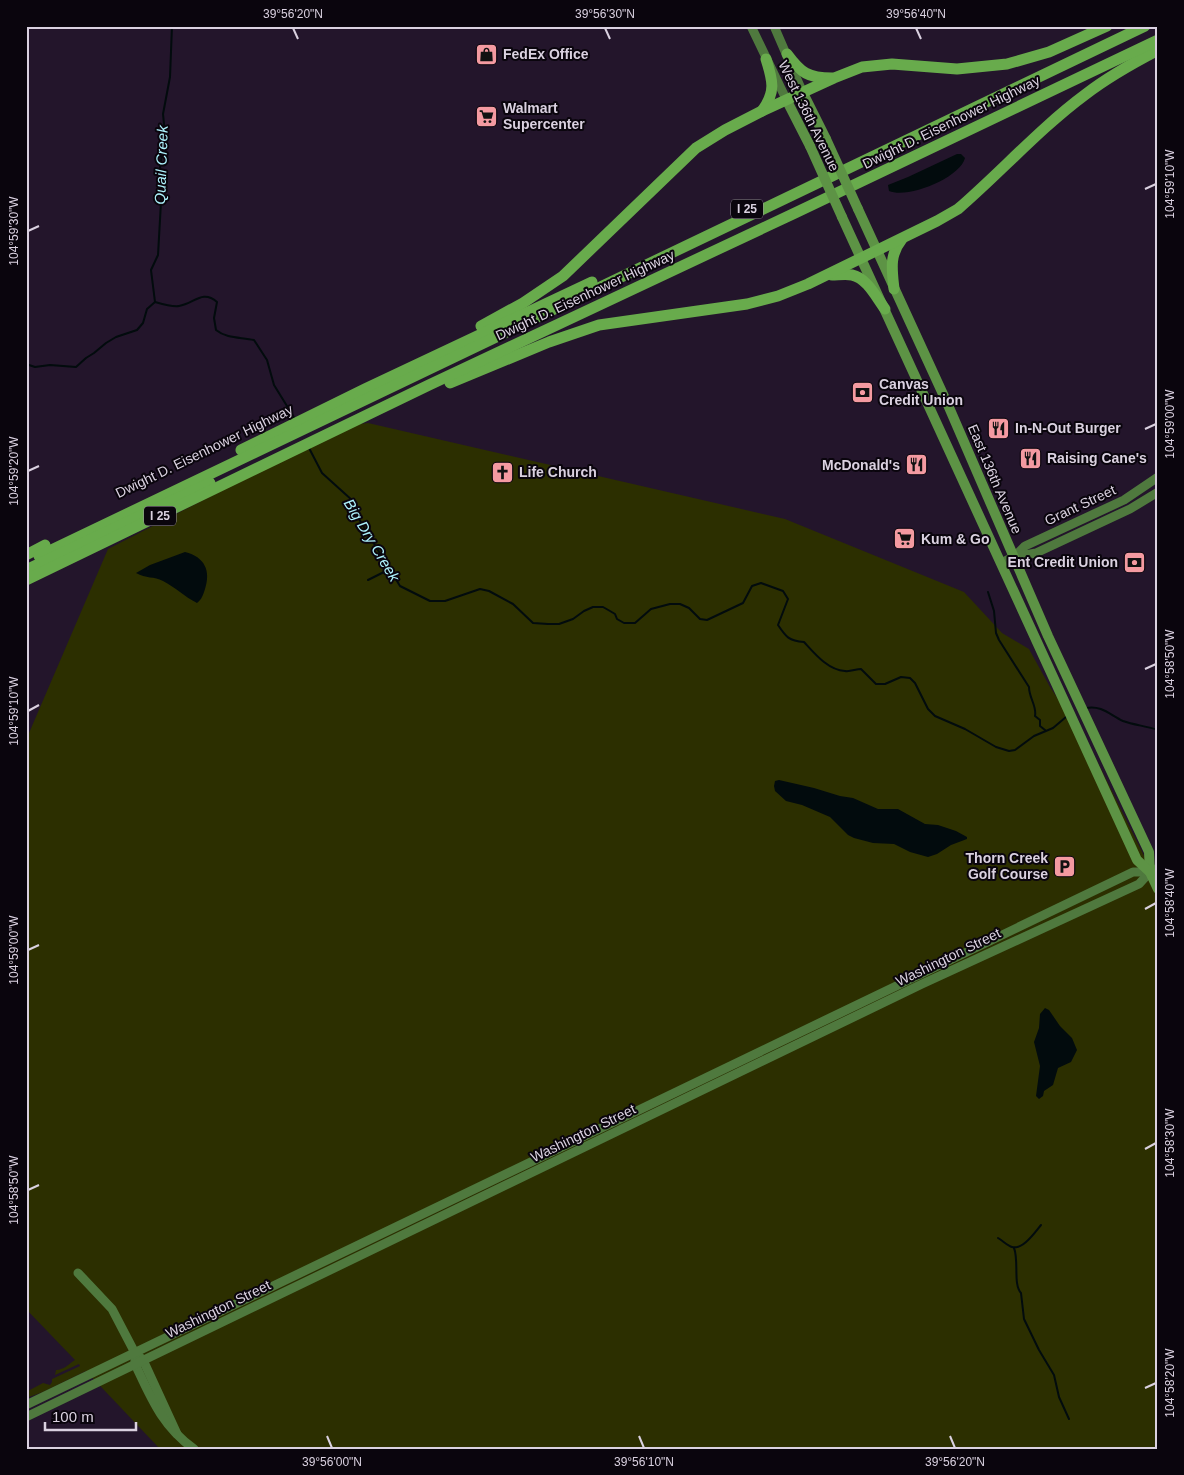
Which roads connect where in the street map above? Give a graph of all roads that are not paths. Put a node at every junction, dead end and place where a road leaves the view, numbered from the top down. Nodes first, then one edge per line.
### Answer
1 (751, 26) edge
2 (774, 26) edge
3 (1107, 26) edge
4 (1127, 26) edge
5 (1145, 26) edge
6 (1158, 33) edge
7 (1158, 40) edge
8 (1158, 50) edge
9 (787, 54) junction
10 (766, 59) junction
11 (834, 78) junction
12 (803, 93) junction
13 (788, 101) junction
14 (762, 112) junction
15 (858, 208) joint
16 (842, 217) joint
17 (904, 237) junction
18 (877, 250) junction
19 (861, 258) junction
20 (828, 275) junction
21 (894, 289) junction
22 (885, 309) junction
23 (428, 385) junction
24 (365, 389) junction
25 (315, 428) junction
26 (288, 441) junction
27 (1158, 478) edge
28 (1158, 492) edge
29 (26, 554) edge
30 (1013, 557) junction
31 (26, 562) edge
32 (1001, 563) junction
33 (26, 570) edge
34 (26, 580) edge
35 (1154, 870) edge
36 (1158, 889) edge
37 (78, 1273) dead end
38 (135, 1353) junction
39 (139, 1362) junction
40 (26, 1405) edge
41 (26, 1417) edge
42 (194, 1449) edge

1 - 10 main road, West 136th Avenue
2 - 9 main road, West 136th Avenue
3 - 11 highway
4 - 24 highway, Dwight D. Eisenhower Highway / I 25
5 - 25 highway
6 - 25 highway
7 - 23 highway, Dwight D. Eisenhower Highway / I 25
8 - 17 highway
9 - 11 highway
9 - 12 main road, West 136th Avenue
10 - 13 main road, West 136th Avenue
10 - 14 highway
11 - 12 highway
12 - 13 highway
12 - 15 main road, West 136th Avenue, bridge
13 - 14 highway
13 - 16 main road, West 136th Avenue, bridge
14 - 24 highway
15 - 18 main road, East 136th Avenue
16 - 19 main road, East 136th Avenue
17 - 18 highway
17 - 21 highway
18 - 19 highway
18 - 21 main road, East 136th Avenue
19 - 20 highway
19 - 22 main road, East 136th Avenue
20 - 22 highway
20 - 23 highway
21 - 30 main road, East 136th Avenue
22 - 32 main road, East 136th Avenue
23 - 25 highway, Dwight D. Eisenhower Highway / I 25
24 - 25 highway, Dwight D. Eisenhower Highway / I 25
25 - 26 highway, Dwight D. Eisenhower Highway / I 25
25 - 26 highway, Dwight D. Eisenhower Highway / I 25
26 - 29 highway, Dwight D. Eisenhower Highway / I 25
26 - 31 highway
26 - 33 highway
26 - 34 highway, Dwight D. Eisenhower Highway / I 25
27 - 30 main road, Grant Street
28 - 30 main road, Grant Street
30 - 32 main road, Grant Street
30 - 35 main road, East 136th Avenue
32 - 35 main road, East 136th Avenue
35 - 36 main road, East 136th Avenue
35 - 38 main road, Washington Street
35 - 39 main road, Washington Street
37 - 38 main road
38 - 39 main road
38 - 40 main road, Washington Street
39 - 41 main road, Washington Street
39 - 42 main road

